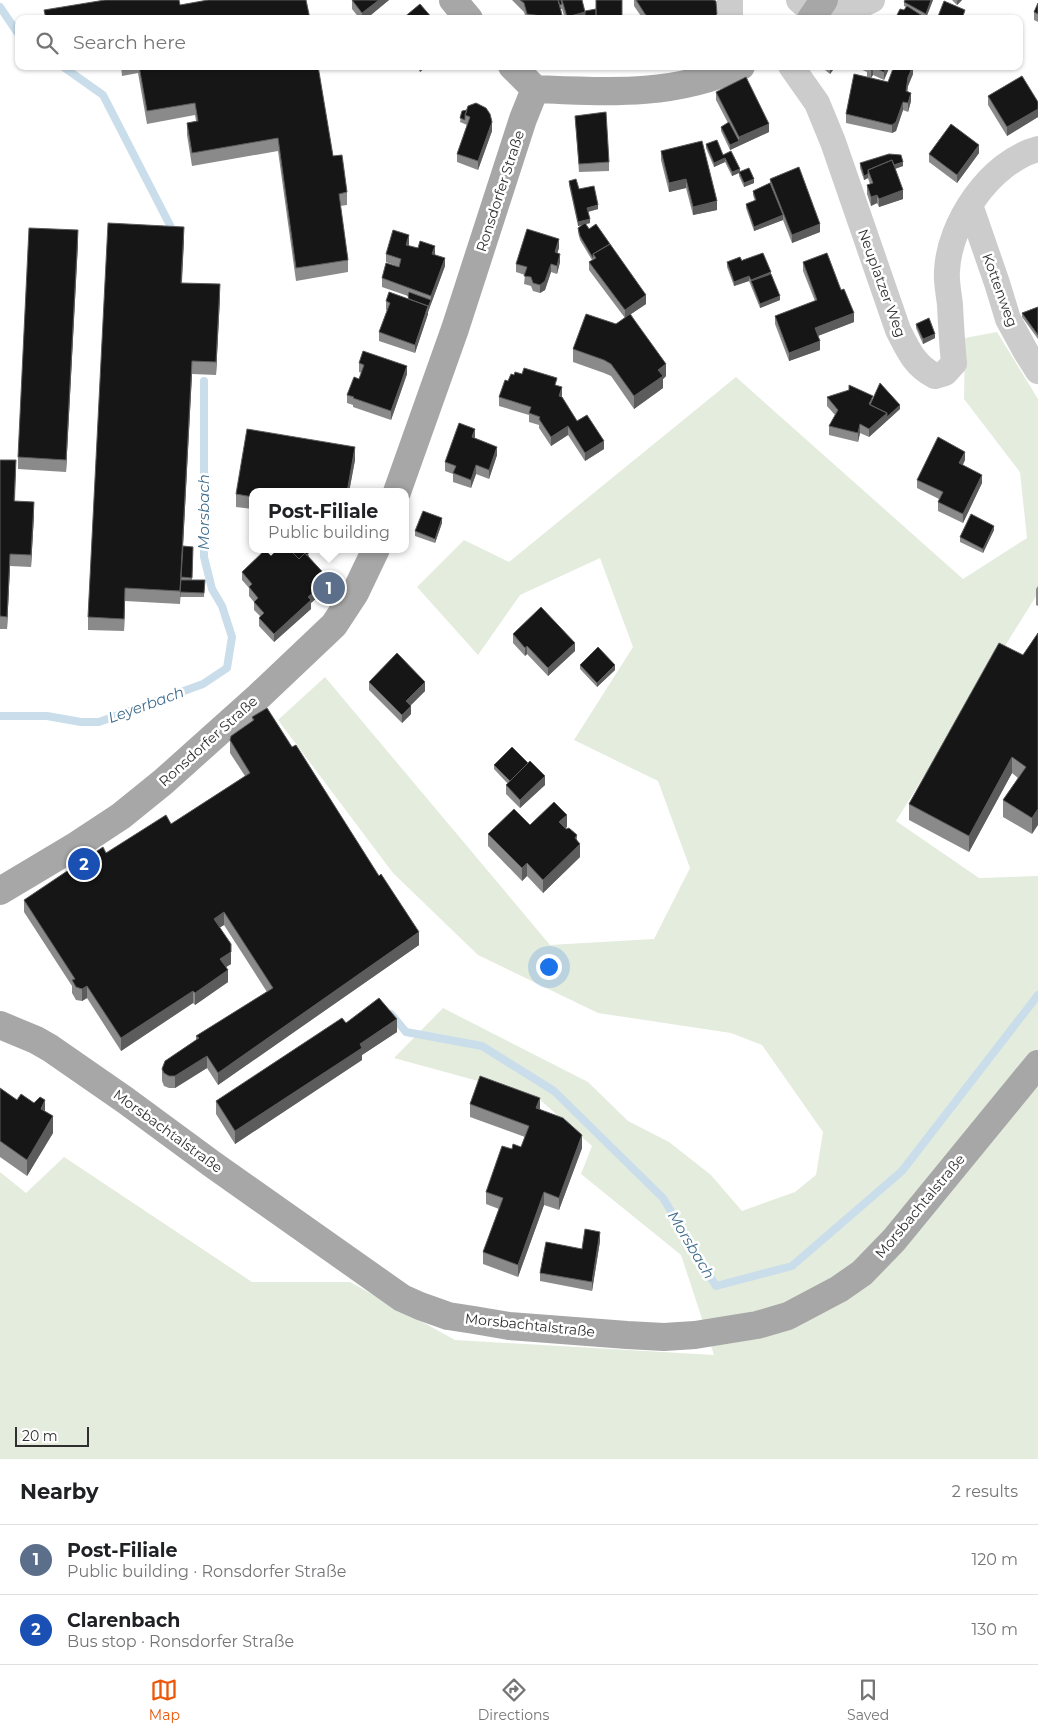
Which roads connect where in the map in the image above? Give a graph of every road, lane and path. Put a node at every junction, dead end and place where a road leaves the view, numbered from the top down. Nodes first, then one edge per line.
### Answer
1 (453, 0) edge
2 (730, 0) edge
3 (872, 0) edge
4 (812, 8) edge
5 (466, 15) edge
6 (730, 15) edge
7 (516, 70) edge
8 (729, 70) edge
9 (794, 70) edge
10 (535, 89) junction
11 (1038, 149) edge
12 (970, 205) junction
13 (1038, 371) edge
14 (398, 488) edge
15 (374, 553) edge
16 (0, 891) edge
17 (0, 1025) edge
18 (1038, 1064) edge

1 - 5 main road
2 - 6 street
3 - 4 street
7 - 10 main road
8 - 10 main road
9 - 12 street, Neuplatzer Weg
10 - 14 main road, Ronsdorfer Straße
11 - 12 street, Neuplatzer Weg
12 - 13 street, Kottenweg
15 - 16 main road, Ronsdorfer Straße
17 - 18 main road, Morsbachtalstraße

